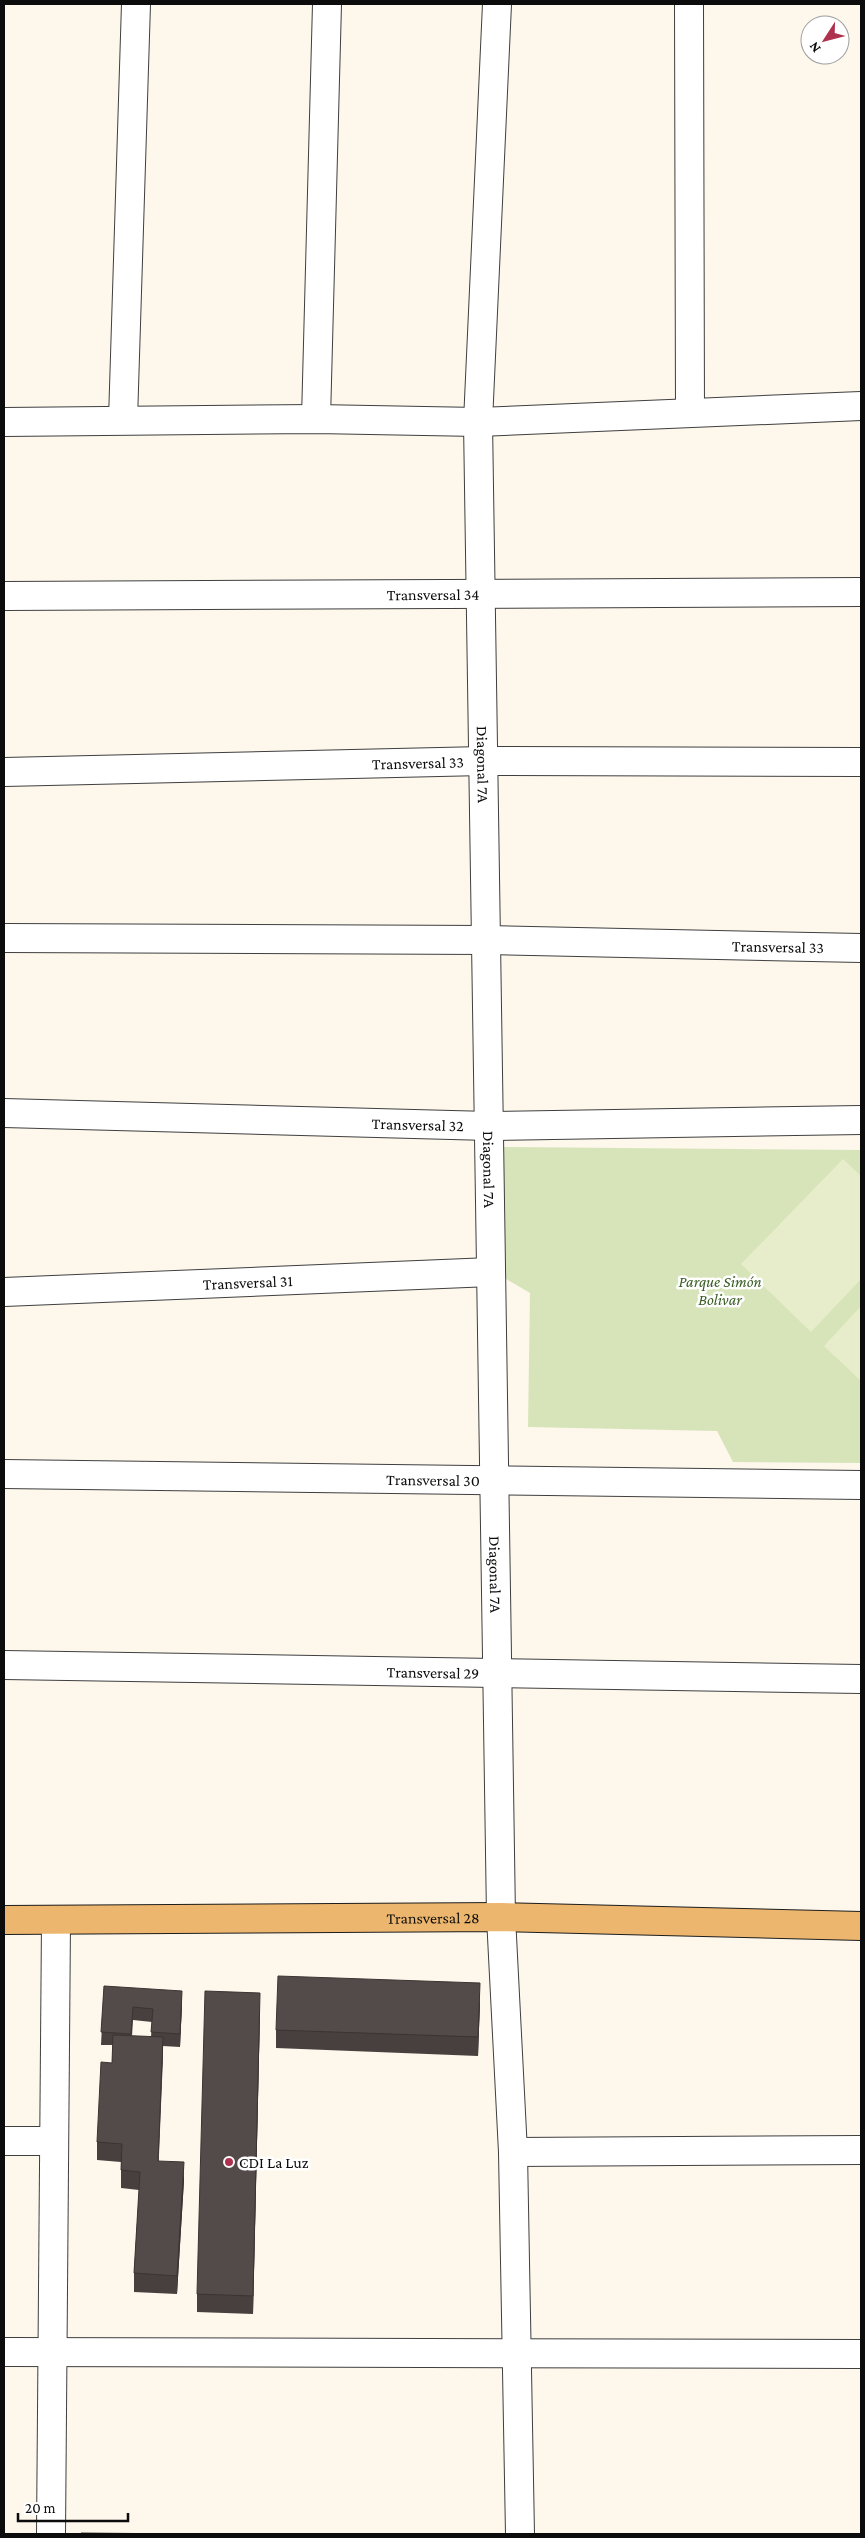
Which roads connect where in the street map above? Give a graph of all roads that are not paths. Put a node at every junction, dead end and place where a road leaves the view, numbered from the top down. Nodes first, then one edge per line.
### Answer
1 (136, 4) edge
2 (327, 4) edge
3 (497, 4) edge
4 (689, 4) edge
5 (861, 406) edge
6 (690, 412) junction
7 (316, 419) junction
8 (123, 420) junction
9 (4, 422) edge
10 (478, 422) junction
11 (861, 592) edge
12 (481, 594) junction
13 (4, 596) edge
14 (483, 761) junction
15 (861, 762) edge
16 (4, 772) edge
17 (4, 938) edge
18 (486, 940) junction
19 (861, 948) edge
20 (4, 1113) edge
21 (861, 1120) edge
22 (489, 1126) junction
23 (491, 1272) junction
24 (4, 1292) edge
25 (4, 1474) edge
26 (494, 1480) junction
27 (861, 1485) edge
28 (4, 1665) edge
29 (497, 1673) junction
30 (861, 1679) edge
31 (501, 1917) junction
32 (4, 1920) edge
33 (56, 1922) junction
34 (861, 1926) edge
35 (54, 2141) junction
36 (4, 2142) edge
37 (861, 2150) edge
38 (513, 2152) junction
39 (4, 2352) edge
40 (52, 2353) junction
41 (517, 2354) junction
42 (861, 2354) edge
43 (51, 2534) edge
44 (520, 2534) edge

1 - 8 street
2 - 7 street
3 - 10 street, Diagonal 7A
4 - 6 street
5 - 6 street
6 - 10 street
7 - 8 street
7 - 10 street
8 - 9 street
10 - 12 street, Diagonal 7A
11 - 12 street, Transversal 34
12 - 13 street, Transversal 34
12 - 14 street, Diagonal 7A
14 - 15 street, Transversal 33
14 - 16 street, Transversal 33
14 - 18 street, Diagonal 7A
17 - 18 street, Transversal 33
18 - 19 street, Transversal 33
18 - 22 street, Diagonal 7A
20 - 22 street, Transversal 32
21 - 22 street, Transversal 32
22 - 23 street, Diagonal 7A
23 - 24 street, Transversal 31
23 - 26 street, Diagonal 7A
25 - 26 street, Transversal 30
26 - 27 street, Transversal 30
26 - 29 street, Diagonal 7A
28 - 29 street, Transversal 29
29 - 30 street, Transversal 29
29 - 31 street, Diagonal 7A
31 - 33 main road, Transversal 28
31 - 34 main road, Transversal 28
31 - 38 street, Diagonal 7A
32 - 33 main road, Transversal 28
33 - 35 street
35 - 36 street
35 - 40 street
37 - 38 street
38 - 41 street, Diagonal 7A
39 - 40 street
40 - 41 street
40 - 43 street
41 - 42 street
41 - 44 street, Diagonal 7A

